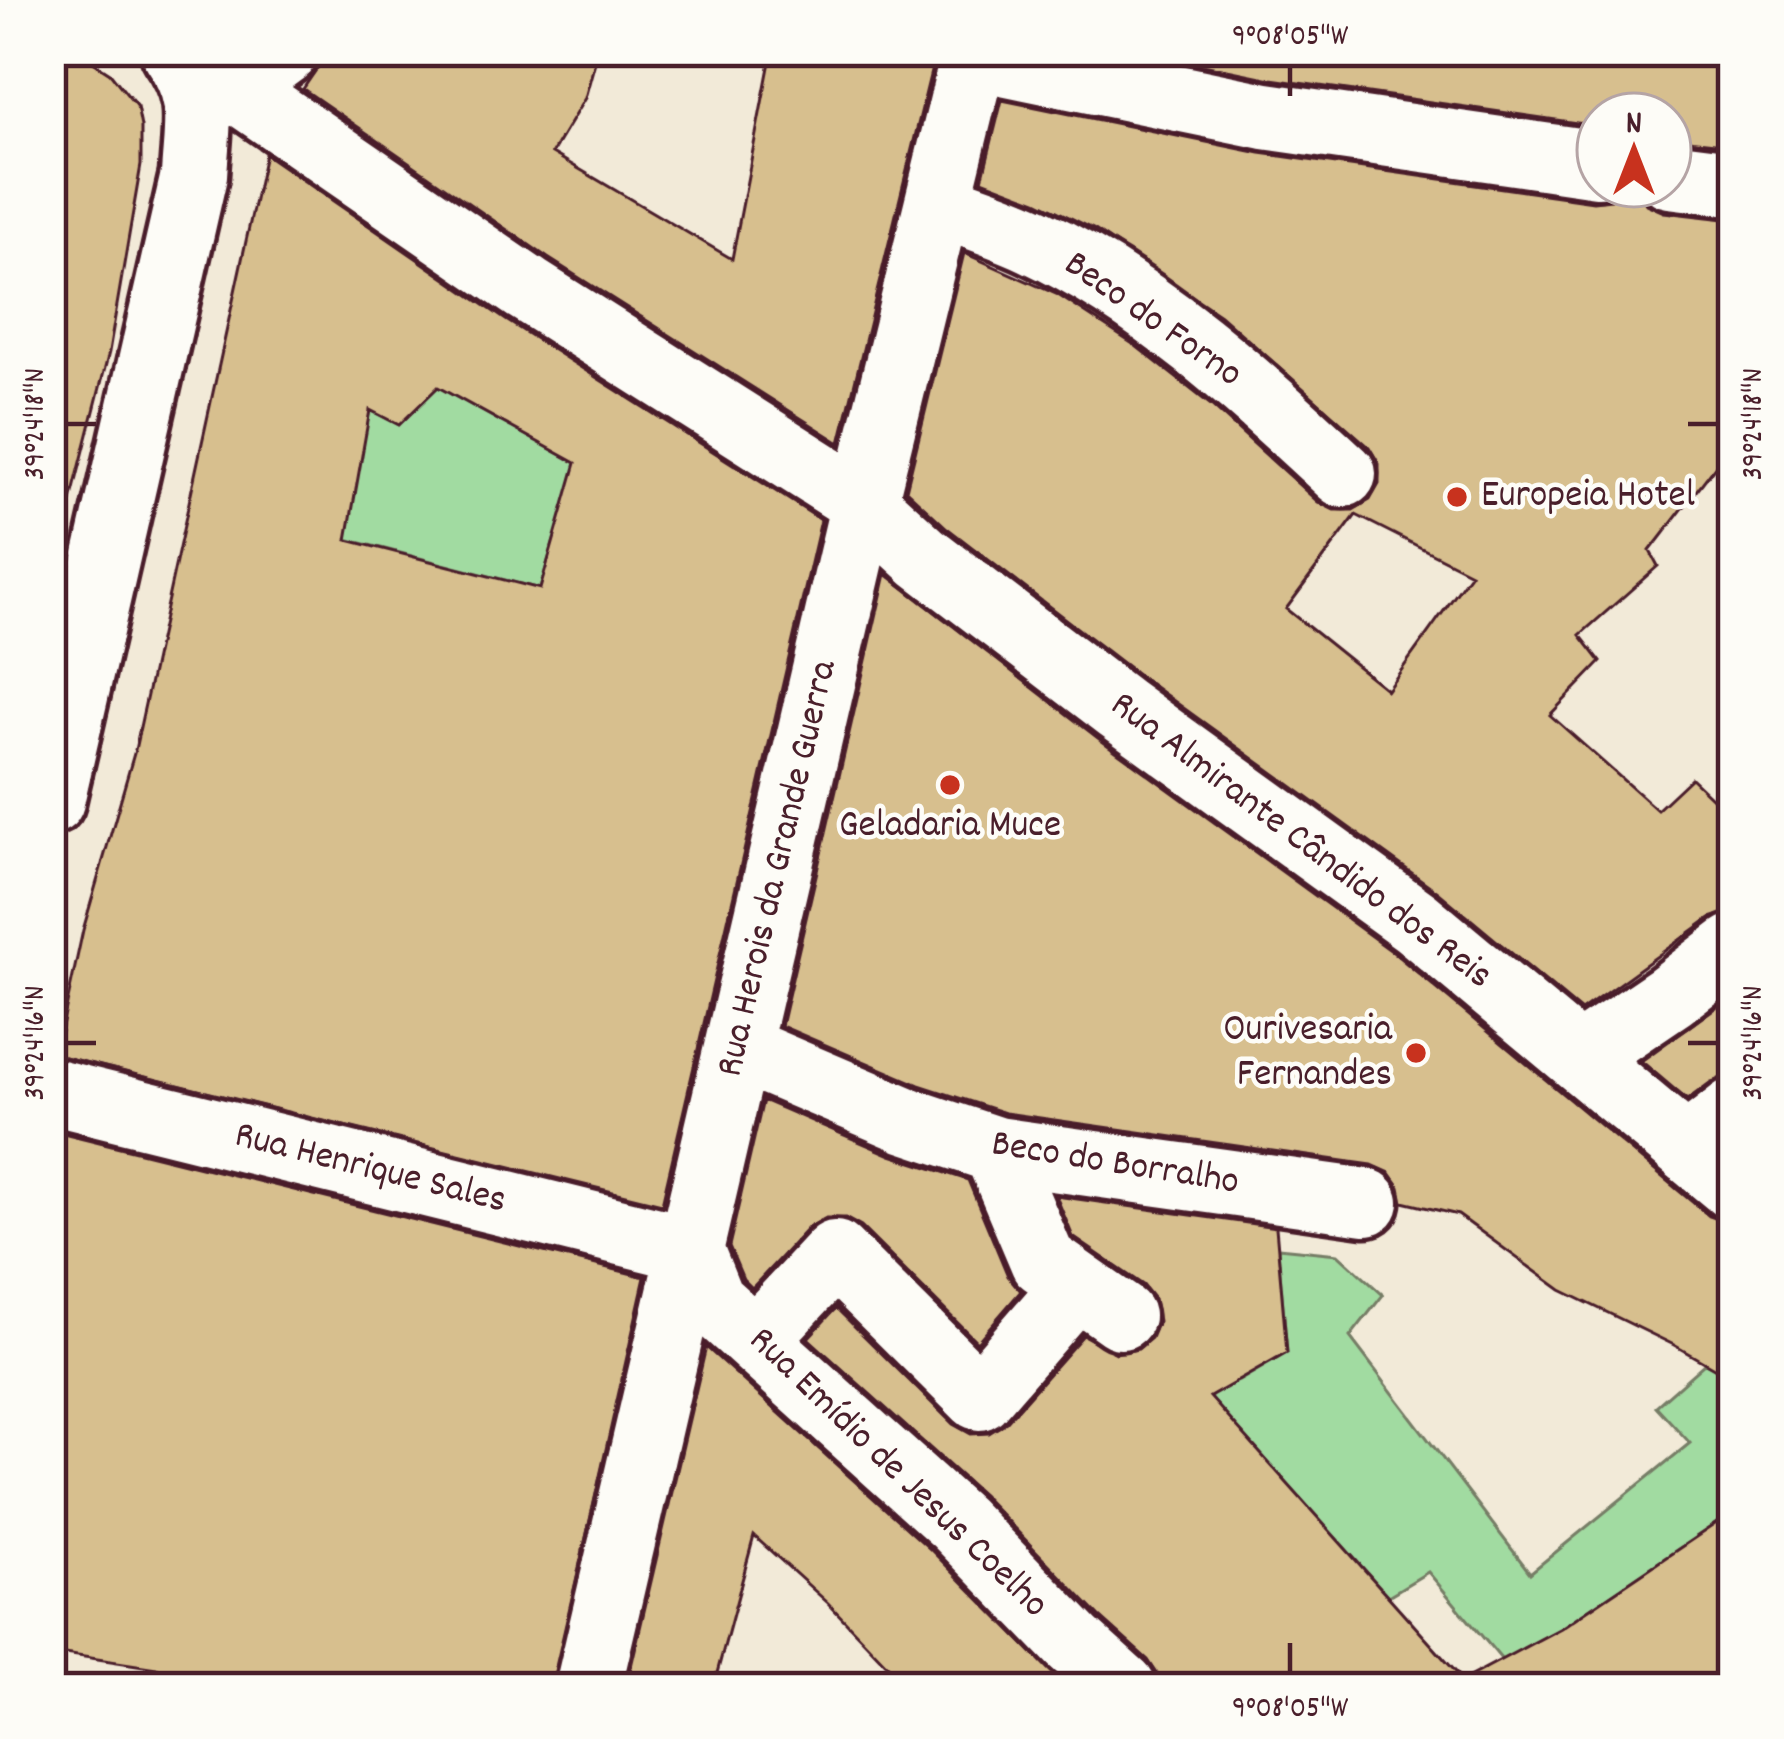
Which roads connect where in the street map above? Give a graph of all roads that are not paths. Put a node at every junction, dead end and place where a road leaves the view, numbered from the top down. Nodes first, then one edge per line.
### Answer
1 (975, 53) edge
2 (223, 74) edge
3 (1574, 161) edge
4 (1694, 179) edge
5 (1733, 183) edge
6 (938, 204) junction
7 (1343, 474) dead end
8 (864, 503) junction
9 (66, 667) edge
10 (51, 800) edge
11 (1733, 948) edge
12 (737, 1048) junction
13 (1580, 1057) junction
14 (51, 1091) edge
15 (1718, 1149) edge
16 (996, 1150) junction
17 (1366, 1202) dead end
18 (690, 1250) junction
19 (755, 1339) junction
20 (588, 1688) edge
21 (1123, 1688) edge

1 - 3 street
1 - 6 street, Rua Herois da Grande Guerra
2 - 8 street, Rua Almirante Cândido dos Reis
2 - 9 street
4 - 5 street
6 - 7 street, Beco do Forno
6 - 8 street, Rua Herois da Grande Guerra
8 - 12 street, Rua Herois da Grande Guerra
8 - 13 street, Rua Almirante Cândido dos Reis
9 - 10 street
11 - 13 street
12 - 16 street, Beco do Borralho
12 - 18 street, Rua Herois da Grande Guerra
13 - 15 street, Rua Almirante Cândido dos Reis
14 - 18 street, Rua Henrique Sales
16 - 17 street, Beco do Borralho
16 - 19 street
18 - 19 street, Rua Emídio de Jesus Coelho
18 - 20 street, Rua Herois da Grande Guerra
19 - 21 street, Rua Emídio de Jesus Coelho

